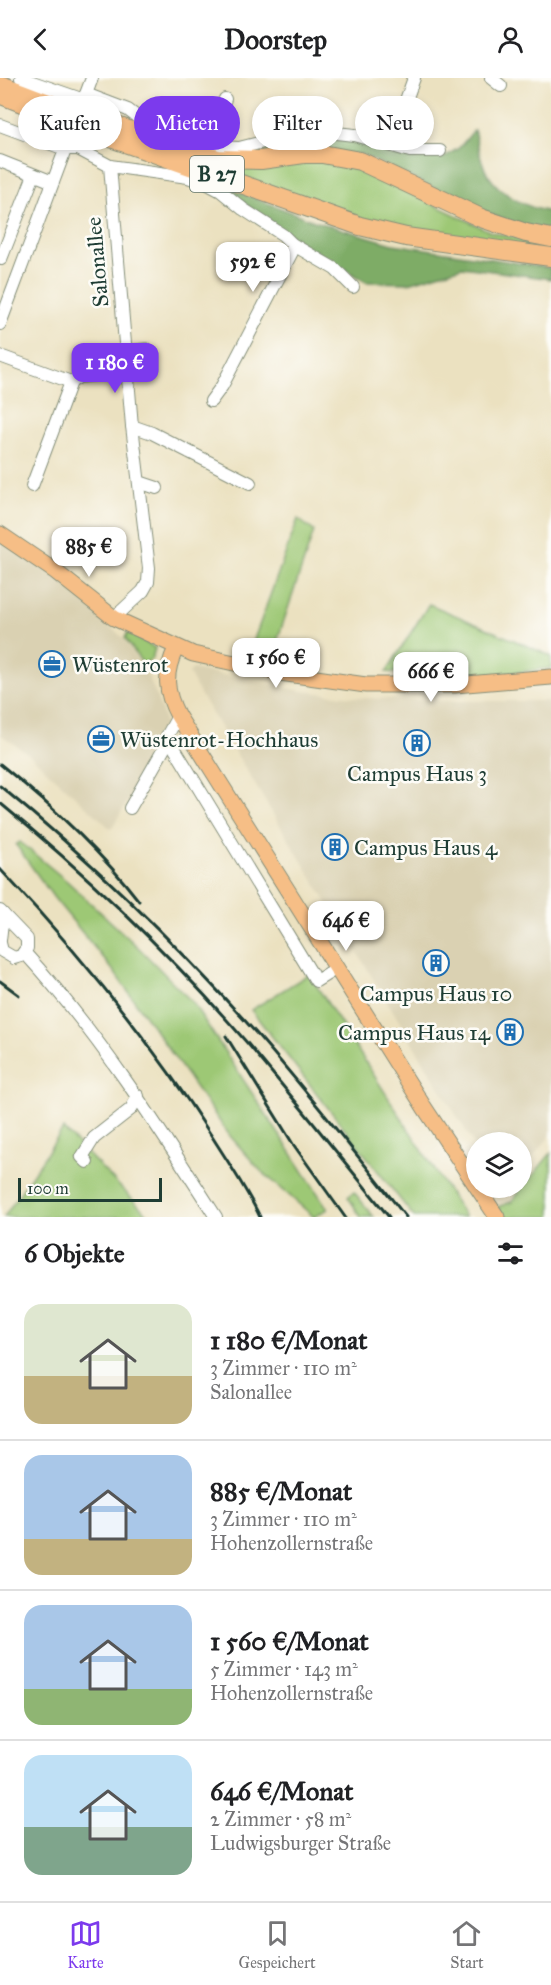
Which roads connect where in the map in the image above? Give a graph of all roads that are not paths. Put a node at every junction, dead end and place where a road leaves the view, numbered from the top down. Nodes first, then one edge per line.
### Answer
1 (21, 78) edge
2 (92, 78) edge
3 (414, 78) edge
4 (491, 78) edge
5 (0, 83) edge
6 (501, 86) dead end
7 (0, 96) edge
8 (42, 96) edge
9 (57, 96) edge
10 (85, 96) edge
11 (408, 96) edge
12 (18, 99) edge
13 (0, 125) edge
14 (122, 125) edge
15 (122, 126) edge
16 (18, 132) edge
17 (355, 135) edge
18 (240, 148) edge
19 (65, 150) edge
20 (80, 150) edge
21 (407, 150) edge
22 (440, 151) dead end
23 (1, 165) edge
24 (110, 166) junction
25 (34, 175) junction
26 (53, 182) junction
27 (551, 238) edge
28 (292, 244) junction
29 (551, 257) edge
30 (1, 258) edge
31 (21, 267) junction
32 (353, 287) dead end
33 (1, 320) edge
34 (146, 350) dead end
35 (126, 352) junction
36 (0, 356) edge
37 (128, 371) junction
38 (71, 382) junction
39 (211, 400) dead end
40 (132, 426) junction
41 (139, 482) junction
42 (250, 483) dead end
43 (32, 486) dead end
44 (157, 488) dead end
45 (0, 534) edge
46 (111, 616) junction
47 (176, 648) junction
48 (551, 677) edge
49 (175, 710) junction
50 (170, 740) junction
51 (219, 779) junction
52 (201, 791) junction
53 (130, 808) dead end
54 (1, 912) edge
55 (0, 942) edge
56 (24, 952) junction
57 (337, 968) junction
58 (138, 1096) junction
59 (87, 1162) dead end
60 (216, 1217) edge
61 (497, 1217) edge

1 - 9 street
2 - 10 street
3 - 11 street
4 - 6 street
5 - 8 main road, B 27
7 - 12 main road, B 27
13 - 16 street
14 - 29 highway, B 27
15 - 27 highway, B 27
17 - 18 street
19 - 26 street
20 - 24 street
21 - 22 street
23 - 25 street
24 - 28 street
24 - 35 street, Salonallee
25 - 26 street
25 - 30 street
26 - 31 street
28 - 32 street
28 - 39 street
30 - 31 street
31 - 33 street
34 - 35 street
35 - 37 street, Salonallee
36 - 38 street
37 - 38 street
37 - 40 street, Salonallee
38 - 43 street
40 - 41 street, Salonallee
40 - 42 street
41 - 44 street
41 - 46 street, Salonallee
45 - 46 main road
46 - 47 main road
47 - 48 main road
47 - 49 main road
49 - 50 street
49 - 51 main road
50 - 52 street
50 - 53 street
51 - 52 street
51 - 57 main road
52 - 57 street
54 - 55 street
54 - 56 street
55 - 56 street
56 - 58 street
57 - 61 main road
58 - 59 street
58 - 60 street

